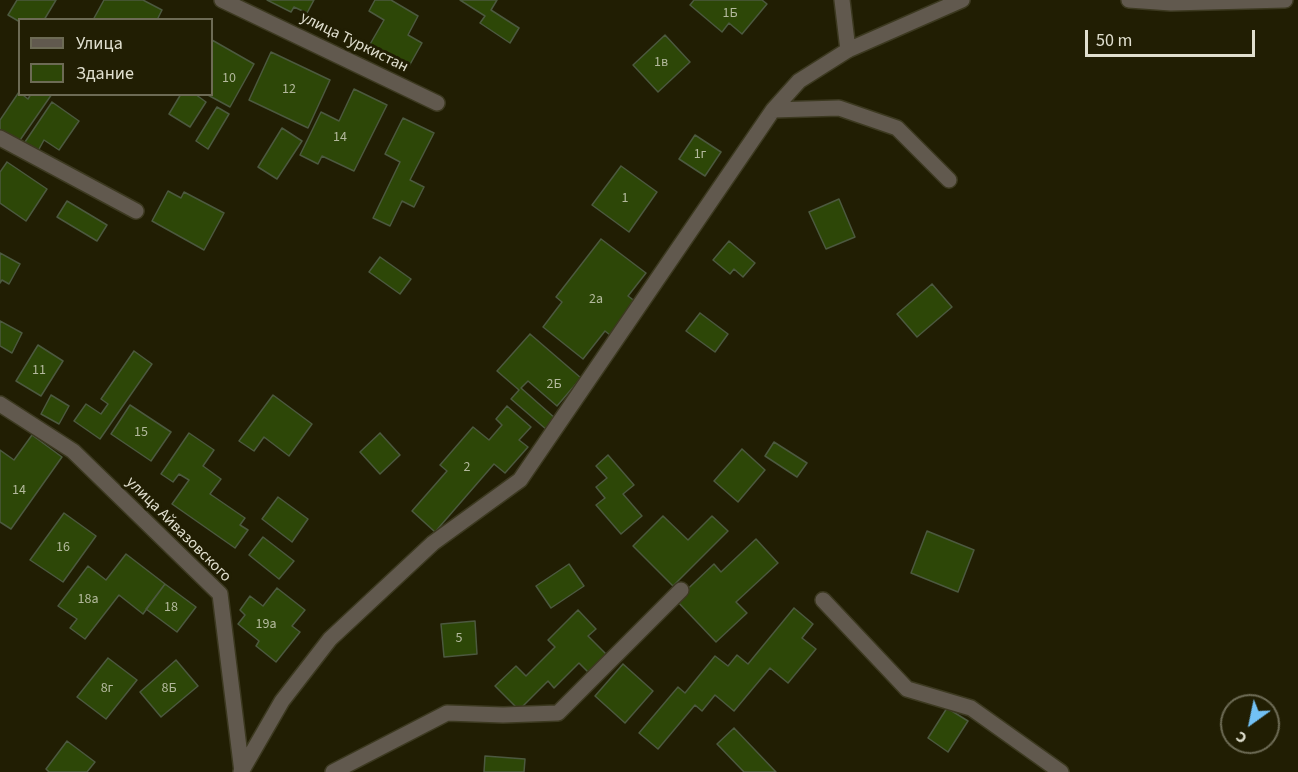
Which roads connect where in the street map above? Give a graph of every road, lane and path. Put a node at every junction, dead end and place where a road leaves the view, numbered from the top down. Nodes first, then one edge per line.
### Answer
1 (222, 0) edge
2 (842, 0) edge
3 (962, 0) edge
4 (1129, 0) edge
5 (1285, 0) edge
6 (848, 50) junction
7 (437, 103) dead end
8 (773, 110) junction
9 (0, 138) edge
10 (949, 180) dead end
11 (136, 211) dead end
12 (0, 404) edge
13 (681, 590) dead end
14 (823, 600) dead end
15 (242, 772) edge
16 (333, 772) edge
17 (1061, 772) edge

1 - 7 street, улица Туркистан
2 - 6 street
3 - 6 street
4 - 5 street
6 - 8 street
8 - 10 street
8 - 15 street
9 - 11 street
12 - 15 street, улица Айвазовского
13 - 16 street
14 - 17 street

